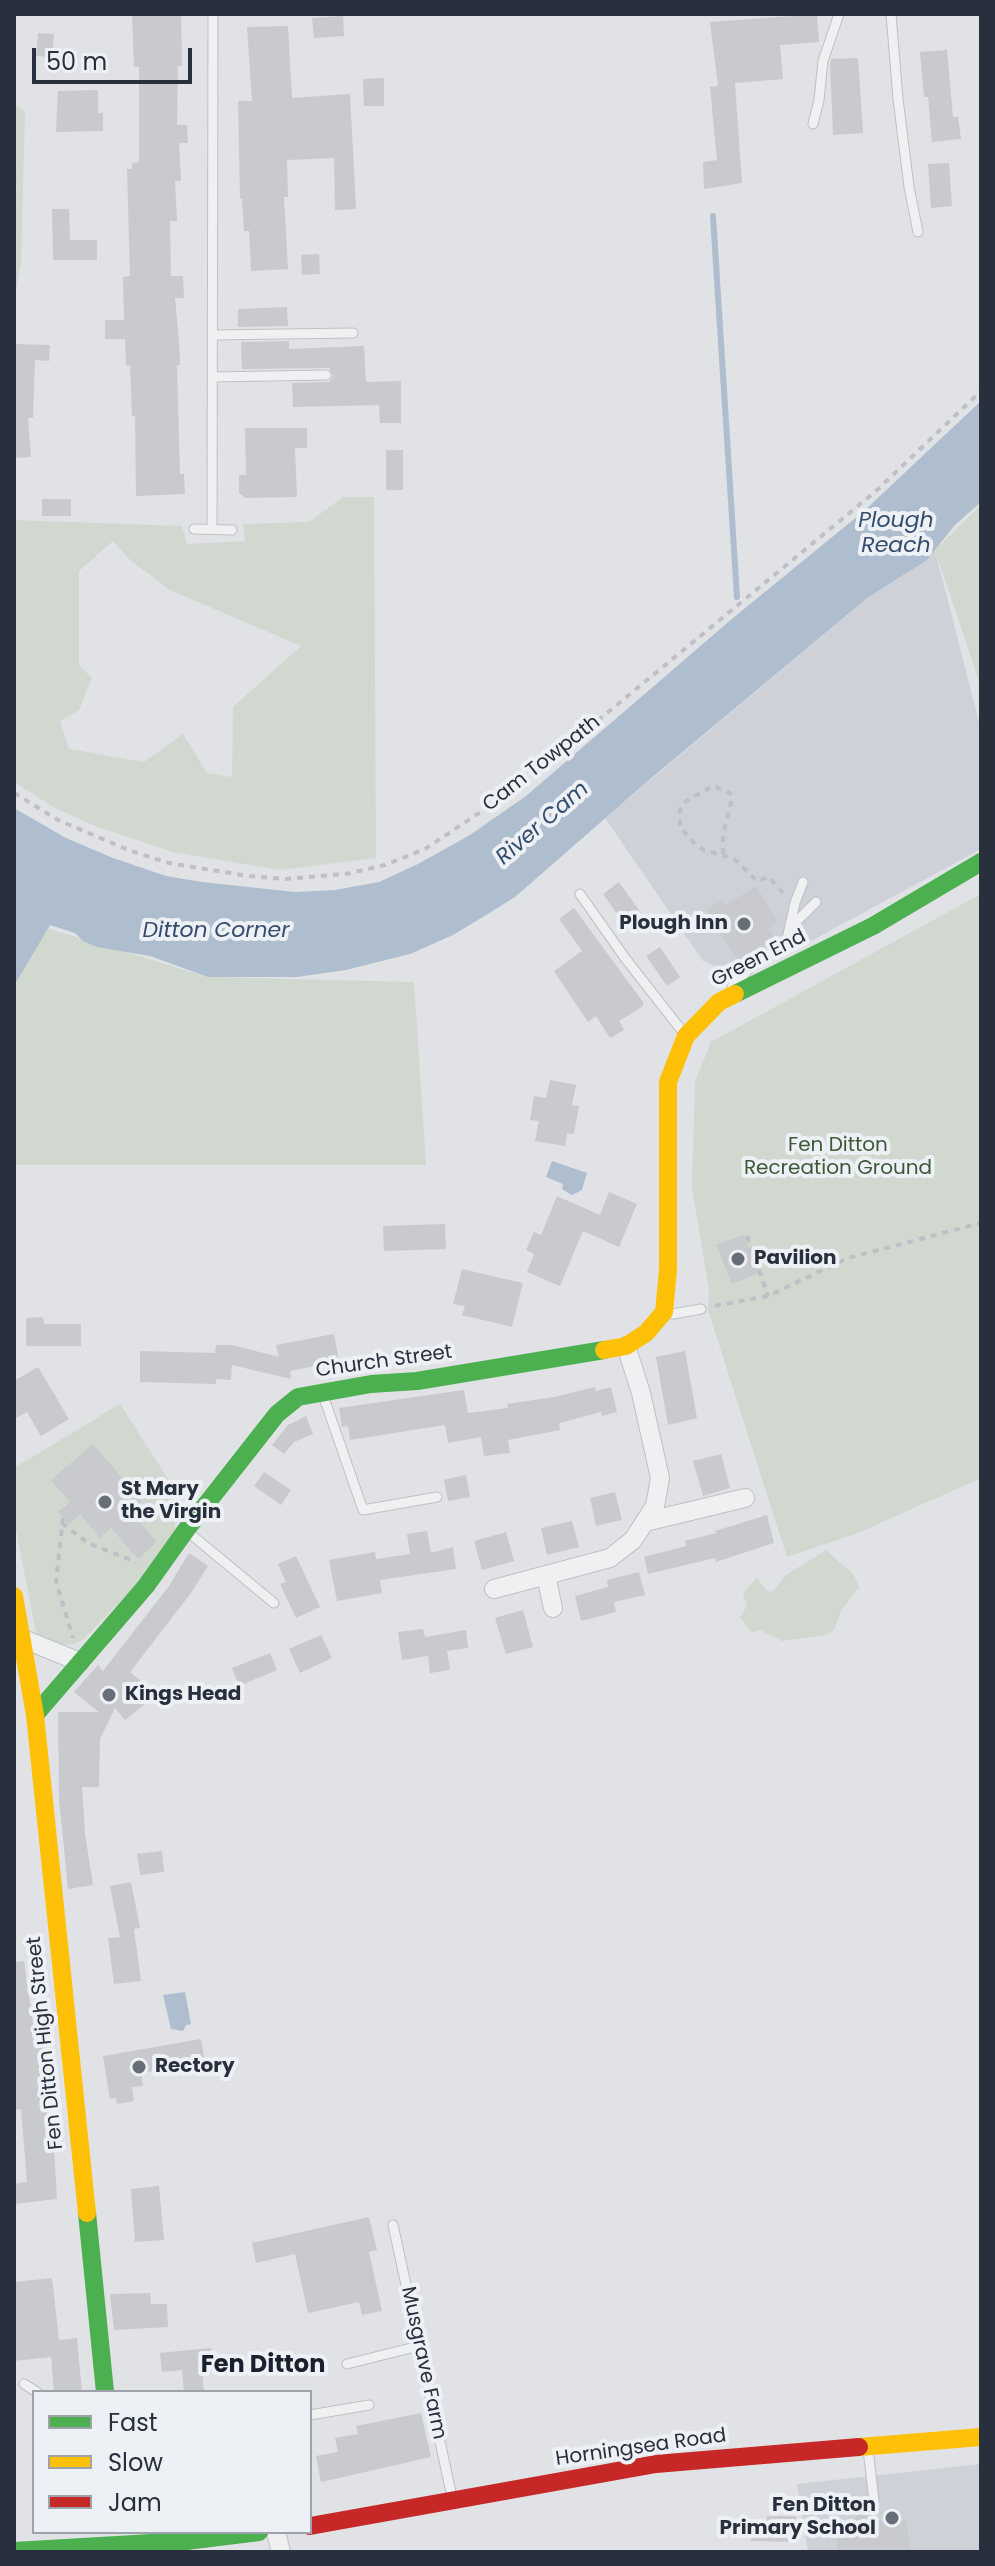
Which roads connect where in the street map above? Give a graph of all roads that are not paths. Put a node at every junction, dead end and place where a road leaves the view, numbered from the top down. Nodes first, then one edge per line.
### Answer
1 (213, 14) edge
2 (839, 14) edge
3 (891, 14) edge
4 (813, 124) dead end
5 (918, 232) dead end
6 (353, 333) dead end
7 (213, 335) junction
8 (326, 375) dead end
9 (213, 377) junction
10 (194, 529) dead end
11 (212, 529) junction
12 (232, 530) dead end
13 (981, 862) edge
14 (803, 882) dead end
15 (580, 894) dead end
16 (816, 902) dead end
17 (792, 926) junction
18 (719, 1002) junction
19 (686, 1036) junction
20 (701, 1309) road end
21 (664, 1312) junction
22 (626, 1346) junction
23 (321, 1392) junction
24 (437, 1497) dead end
25 (745, 1498) dead end
26 (645, 1522) junction
27 (186, 1530) junction
28 (546, 1576) junction
29 (494, 1589) dead end
30 (274, 1603) dead end
31 (15, 1605) edge
32 (553, 1608) dead end
33 (21, 1638) junction
34 (75, 1661) junction
35 (35, 1715) junction
36 (393, 2225) dead end
37 (419, 2346) junction
38 (347, 2364) dead end
39 (24, 2384) dead end
40 (34, 2390) edge
41 (105, 2390) edge
42 (369, 2405) dead end
43 (312, 2415) edge
44 (981, 2437) edge
45 (867, 2446) junction
46 (453, 2501) junction
47 (874, 2501) dead end
48 (312, 2523) edge
49 (234, 2534) edge
50 (121, 2543) edge
51 (14, 2551) edge

1 - 7 lane
2 - 4 lane
3 - 5 lane
6 - 7 lane
7 - 9 lane
8 - 9 lane
9 - 11 lane
10 - 11 lane
11 - 12 lane
13 - 18 street, Green End
14 - 17 lane
15 - 19 lane
16 - 17 lane
17 - 18 lane
18 - 19 street, Green End
19 - 21 street, Green End
20 - 21 lane
21 - 22 street
22 - 23 street, Church Street
22 - 26 street
23 - 24 lane
23 - 27 street, Church Street
25 - 26 street
26 - 28 street
27 - 30 lane
27 - 34 street, Church Street
28 - 29 street
28 - 32 street
31 - 33 street, Fen Ditton High Street
33 - 34 street
33 - 35 street, Fen Ditton High Street
34 - 35 street, Church Street
35 - 41 street, Fen Ditton High Street
36 - 37 lane, Musgrave Farm
37 - 38 lane
37 - 46 lane, Musgrave Farm
39 - 40 lane
42 - 43 lane
44 - 45 street, Horningsea Road
45 - 46 street, Horningsea Road
45 - 47 lane
46 - 48 street, Horningsea Road
49 - 50 street
50 - 51 street

